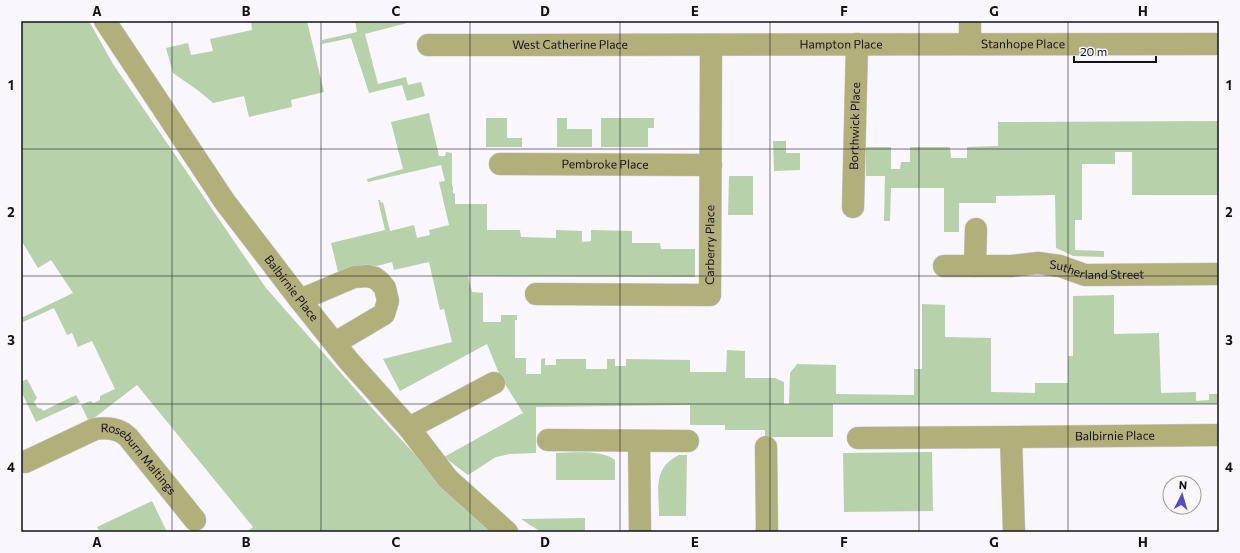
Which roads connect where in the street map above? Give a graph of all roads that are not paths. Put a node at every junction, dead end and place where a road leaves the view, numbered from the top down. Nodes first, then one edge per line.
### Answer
1 (105, 21) edge
2 (970, 21) edge
3 (857, 44) junction
4 (970, 44) junction
5 (1219, 44) edge
6 (428, 45) dead end
7 (711, 45) junction
8 (500, 164) dead end
9 (711, 165) junction
10 (853, 207) dead end
11 (976, 229) dead end
12 (944, 266) dead end
13 (975, 266) junction
14 (1219, 274) edge
15 (536, 294) dead end
16 (300, 300) junction
17 (335, 343) junction
18 (494, 382) dead end
19 (410, 428) junction
20 (1219, 435) edge
21 (1011, 437) junction
22 (858, 438) dead end
23 (548, 440) dead end
24 (639, 441) junction
25 (688, 441) dead end
26 (766, 447) dead end
27 (22, 458) edge
28 (195, 520) dead end
29 (507, 532) edge
30 (640, 532) edge
31 (767, 532) edge
32 (1014, 532) edge

1 - 16 street, Balbirnie Place
2 - 4 street
3 - 4 street, Hampton Place
3 - 7 street, Hampton Place
3 - 10 street, Borthwick Place
4 - 5 street, Stanhope Place
6 - 7 street, West Catherine Place
7 - 9 street, Carberry Place
8 - 9 street, Pembroke Place
9 - 15 street, Carberry Place
11 - 13 street
12 - 13 street, Sutherland Street
13 - 14 street, Sutherland Street
16 - 17 street, Balbirnie Place
16 - 17 street
17 - 19 street, Balbirnie Place
18 - 19 street
19 - 29 street, Balbirnie Place
20 - 21 street, Balbirnie Place
21 - 22 street, Balbirnie Place
21 - 32 street
23 - 24 street
24 - 25 street
24 - 30 street
26 - 31 street
27 - 28 street, Roseburn Maltings

